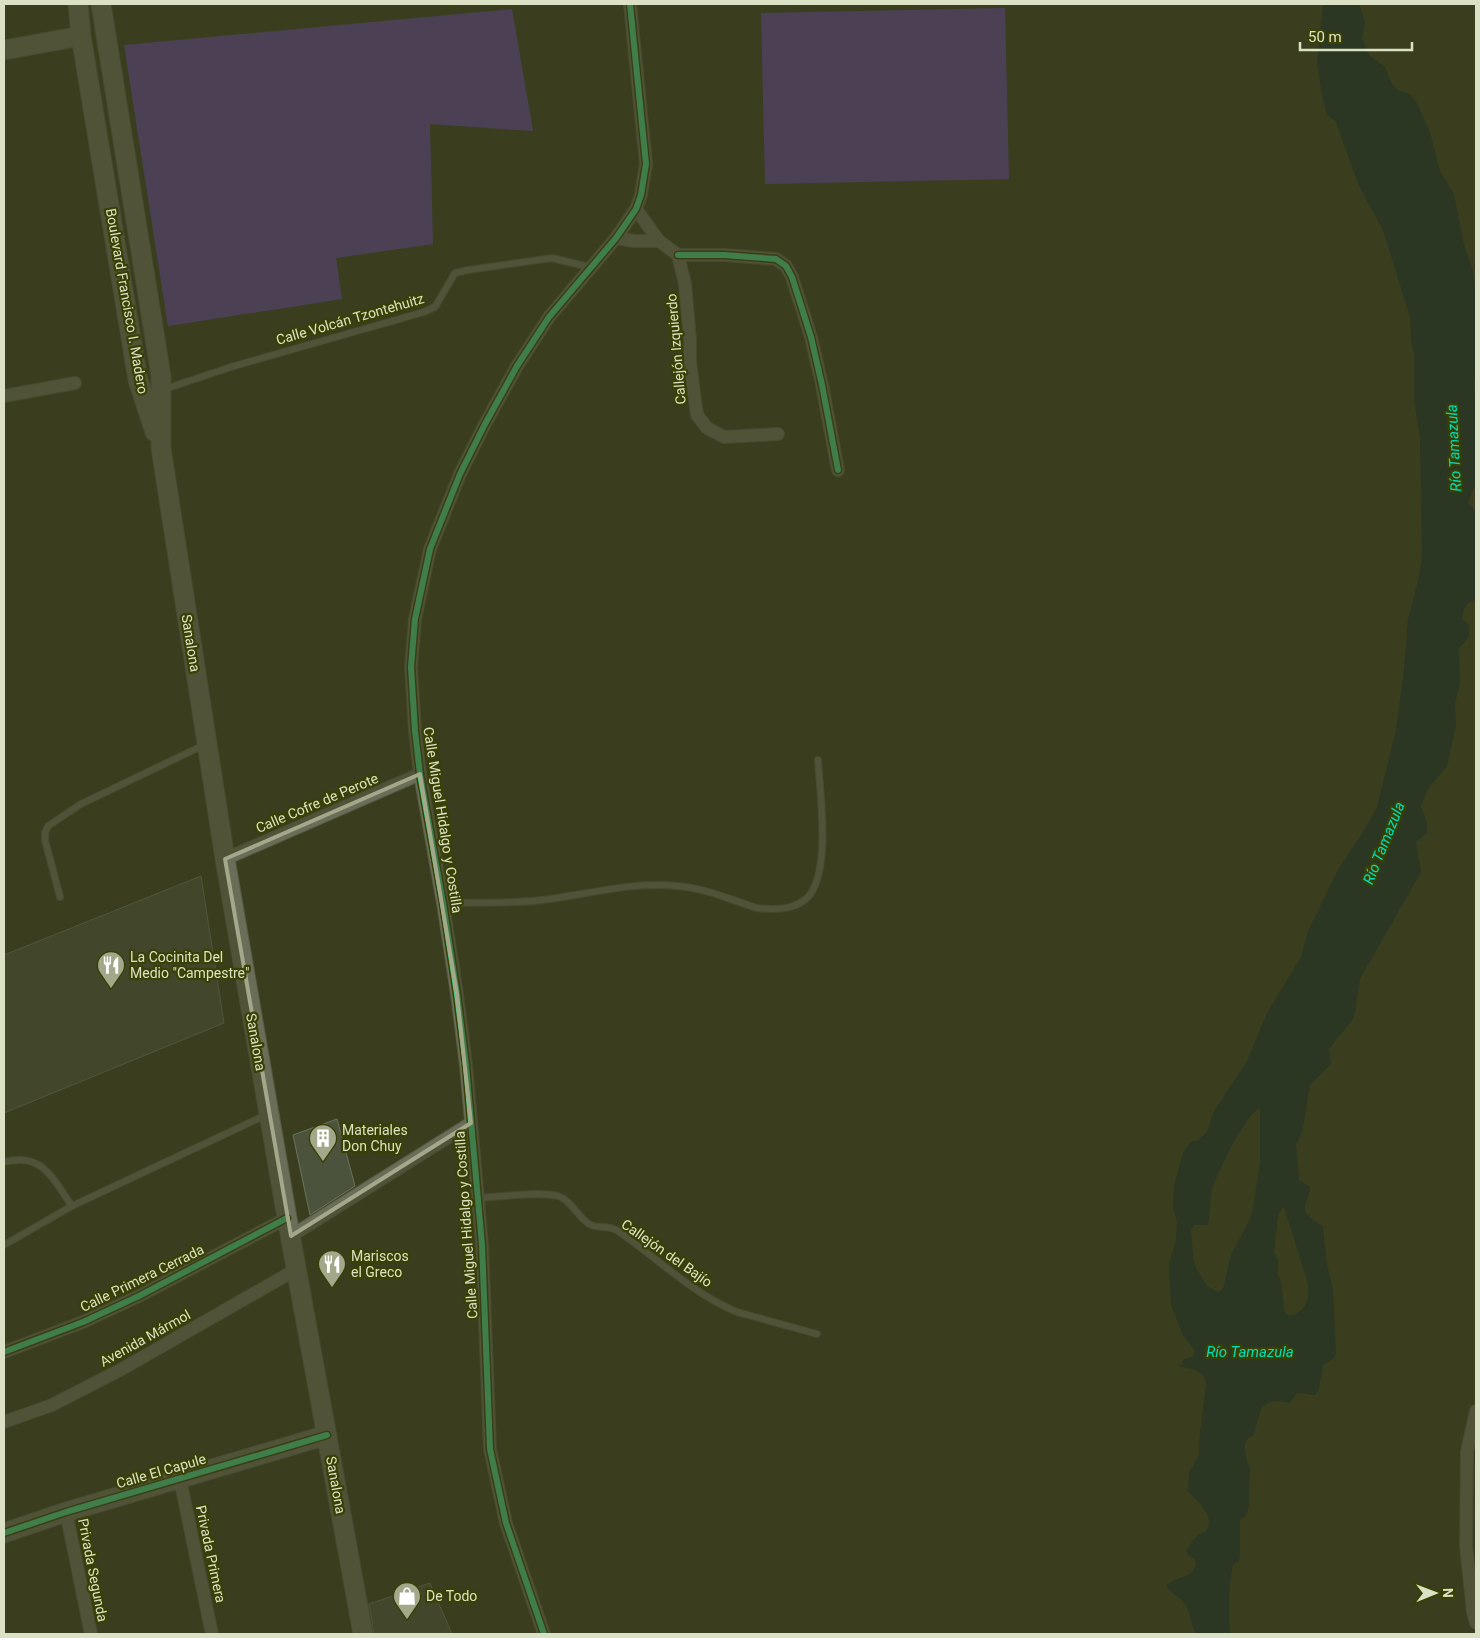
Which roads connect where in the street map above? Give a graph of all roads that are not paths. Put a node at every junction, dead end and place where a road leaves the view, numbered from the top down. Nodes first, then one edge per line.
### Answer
1 (78, 4) edge
2 (101, 4) edge
3 (630, 4) edge
4 (81, 36) junction
5 (4, 50) edge
6 (636, 209) junction
7 (137, 230) junction
8 (114, 234) junction
9 (616, 238) junction
10 (658, 241) junction
11 (678, 255) junction
12 (589, 267) junction
13 (75, 384) dead end
14 (161, 390) junction
15 (4, 396) edge
16 (778, 434) dead end
17 (161, 448) junction
18 (838, 470) dead end
19 (207, 743) junction
20 (818, 760) dead end
21 (420, 774) junction
22 (225, 859) junction
23 (60, 897) dead end
24 (443, 903) junction
25 (269, 1114) junction
26 (471, 1123) junction
27 (4, 1162) edge
28 (478, 1198) junction
29 (72, 1206) junction
30 (289, 1227) junction
31 (4, 1244) edge
32 (297, 1269) junction
33 (817, 1334) dead end
34 (4, 1352) edge
35 (1476, 1411) edge
36 (4, 1422) edge
37 (327, 1435) junction
38 (180, 1479) junction
39 (66, 1512) junction
40 (4, 1533) edge
41 (1476, 1622) edge
42 (91, 1634) edge
43 (212, 1634) edge
44 (363, 1634) edge
45 (544, 1634) edge

1 - 4 main road, Boulevard Francisco I. Madero
2 - 7 main road, Boulevard Francisco I. Madero
3 - 6 street, Calle Miguel Hidalgo y Costilla
4 - 5 main road
4 - 8 main road, Boulevard Francisco I. Madero
6 - 9 street, Calle Miguel Hidalgo y Costilla
6 - 10 street
7 - 8 main road
7 - 14 main road, Boulevard Francisco I. Madero
8 - 17 main road, Boulevard Francisco I. Madero
9 - 10 street
9 - 12 street, Calle Miguel Hidalgo y Costilla
10 - 11 street
11 - 16 street, Callejón Izquierdo
11 - 18 street
12 - 14 lane, Calle Volcán Tzontehuitz
12 - 21 street, Calle Miguel Hidalgo y Costilla
13 - 15 street
14 - 17 main road, Boulevard Francisco I. Madero
17 - 19 main road, Sanalona
19 - 22 main road, Sanalona
19 - 23 lane
20 - 24 lane
21 - 22 street, Calle Cofre de Perote
21 - 24 street, Calle Miguel Hidalgo y Costilla
22 - 25 main road, Sanalona
24 - 26 street, Calle Miguel Hidalgo y Costilla
25 - 29 lane
25 - 30 main road, Sanalona
26 - 28 street, Calle Miguel Hidalgo y Costilla
26 - 30 street, Calle Primera Cerrada
27 - 29 lane
28 - 33 lane, Callejón del Bajío
28 - 45 street, Calle Miguel Hidalgo y Costilla
29 - 31 lane
30 - 32 main road, Sanalona
30 - 34 street, Calle Primera Cerrada
32 - 36 street, Avenida Mármol
32 - 37 main road, Sanalona
35 - 41 street
37 - 38 main road, Calle El Capule
37 - 44 main road, Sanalona
38 - 39 main road, Calle El Capule
38 - 43 street, Privada Primera
39 - 40 main road, Calle El Capule
39 - 42 street, Privada Segunda

